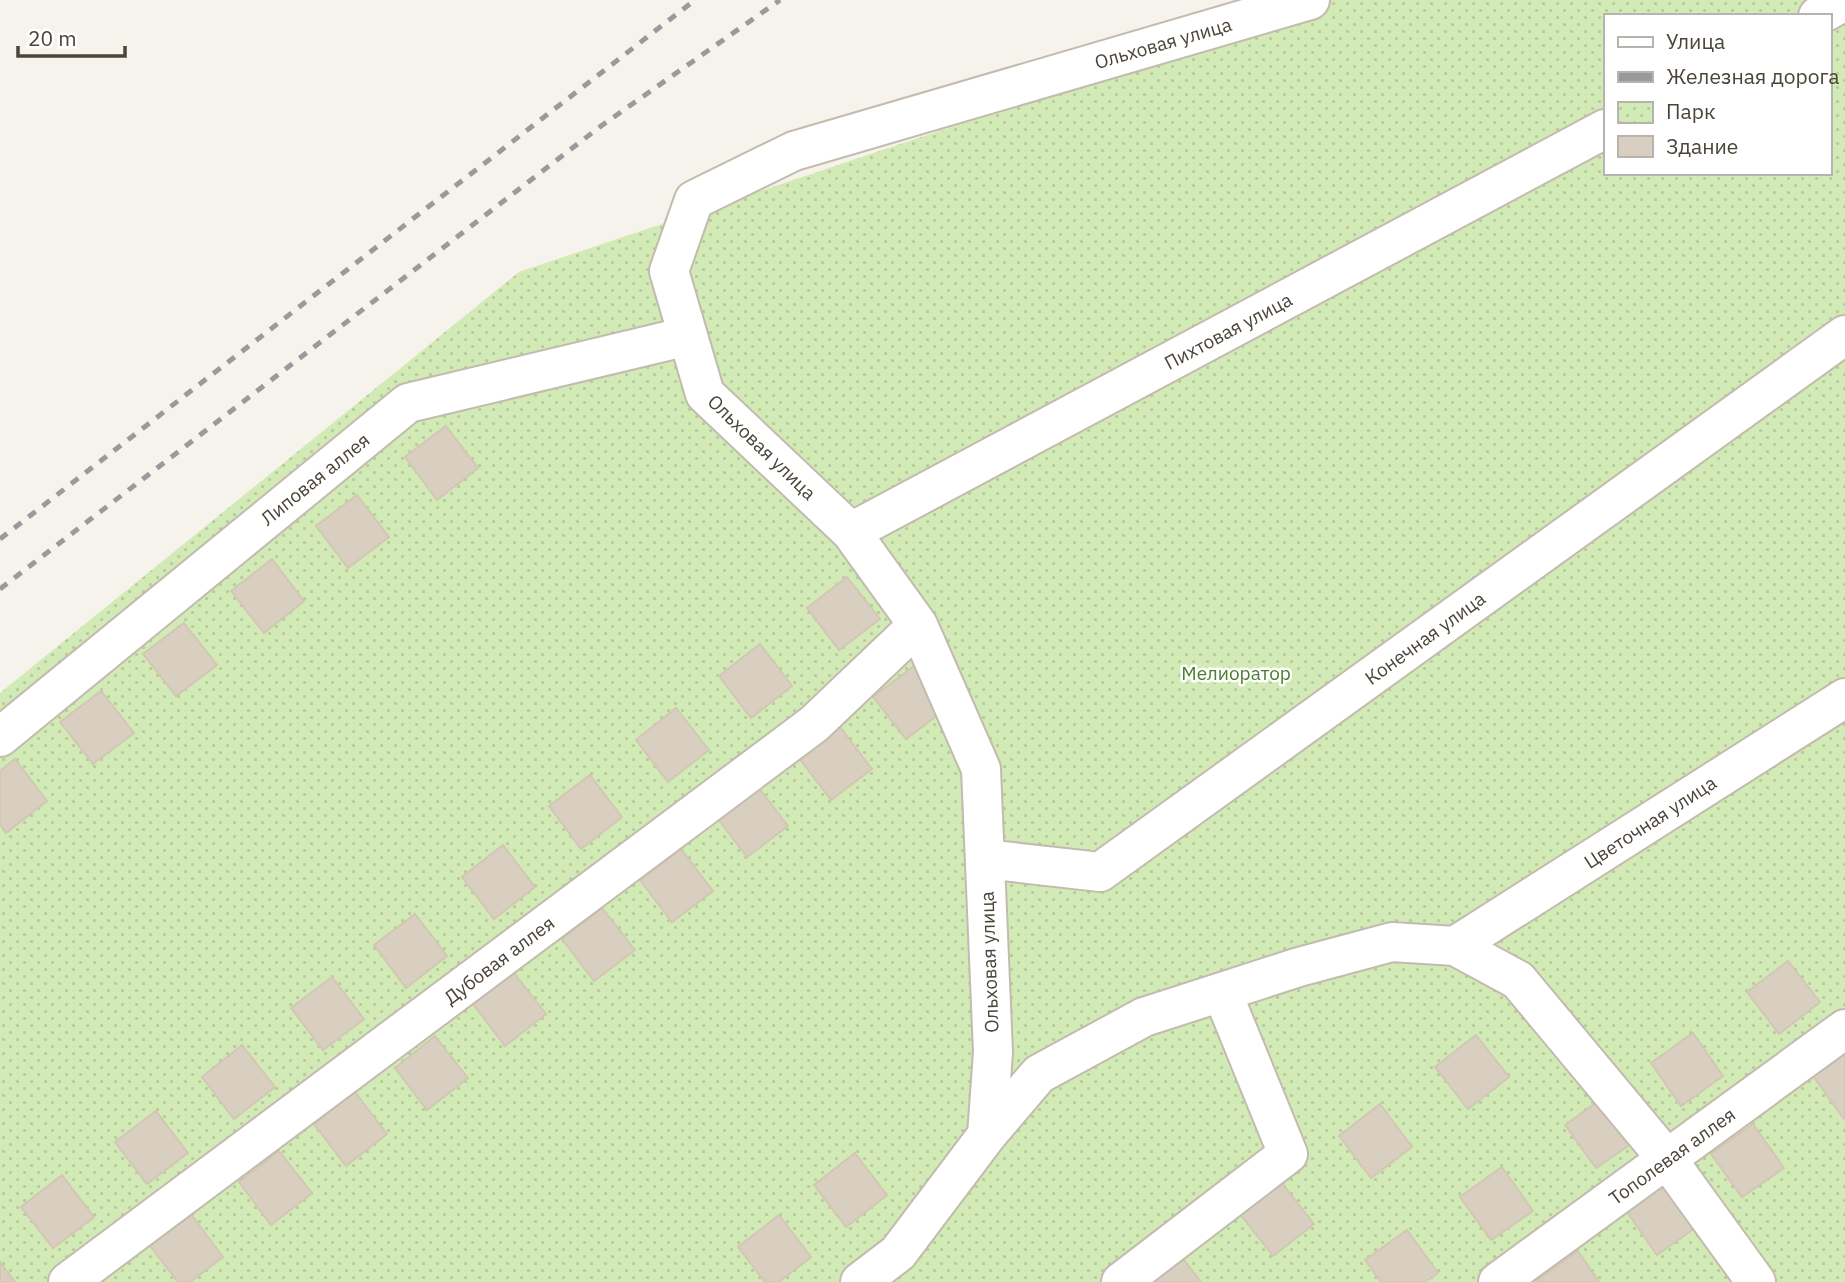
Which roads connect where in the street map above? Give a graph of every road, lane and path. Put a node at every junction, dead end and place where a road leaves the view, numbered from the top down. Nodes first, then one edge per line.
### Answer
1 (1310, 0) edge
2 (1845, 1) edge
3 (1822, 14) edge
4 (1604, 130) edge
5 (1845, 335) edge
6 (688, 336) junction
7 (851, 532) junction
8 (918, 625) junction
9 (1845, 698) edge
10 (0, 737) edge
11 (985, 859) junction
12 (1455, 946) junction
13 (1222, 992) junction
14 (1845, 1029) edge
15 (987, 1135) junction
16 (1667, 1159) junction
17 (68, 1282) edge
18 (860, 1282) edge
19 (1121, 1282) edge
20 (1498, 1282) edge
21 (1756, 1282) edge

1 - 6 street, Ольховая улица
2 - 3 street
4 - 7 street, Пихтовая улица
5 - 11 street, Конечная улица
6 - 7 street, Ольховая улица
6 - 10 street, Липовая аллея
7 - 8 street, Ольховая улица
8 - 11 street, Ольховая улица
8 - 17 street, Дубовая аллея
9 - 12 street, Цветочная улица
11 - 15 street, Ольховая улица
12 - 13 street
12 - 16 street
13 - 15 street
13 - 19 street
14 - 16 street, Тополевая аллея
15 - 18 street
16 - 20 street, Тополевая аллея
16 - 21 street

